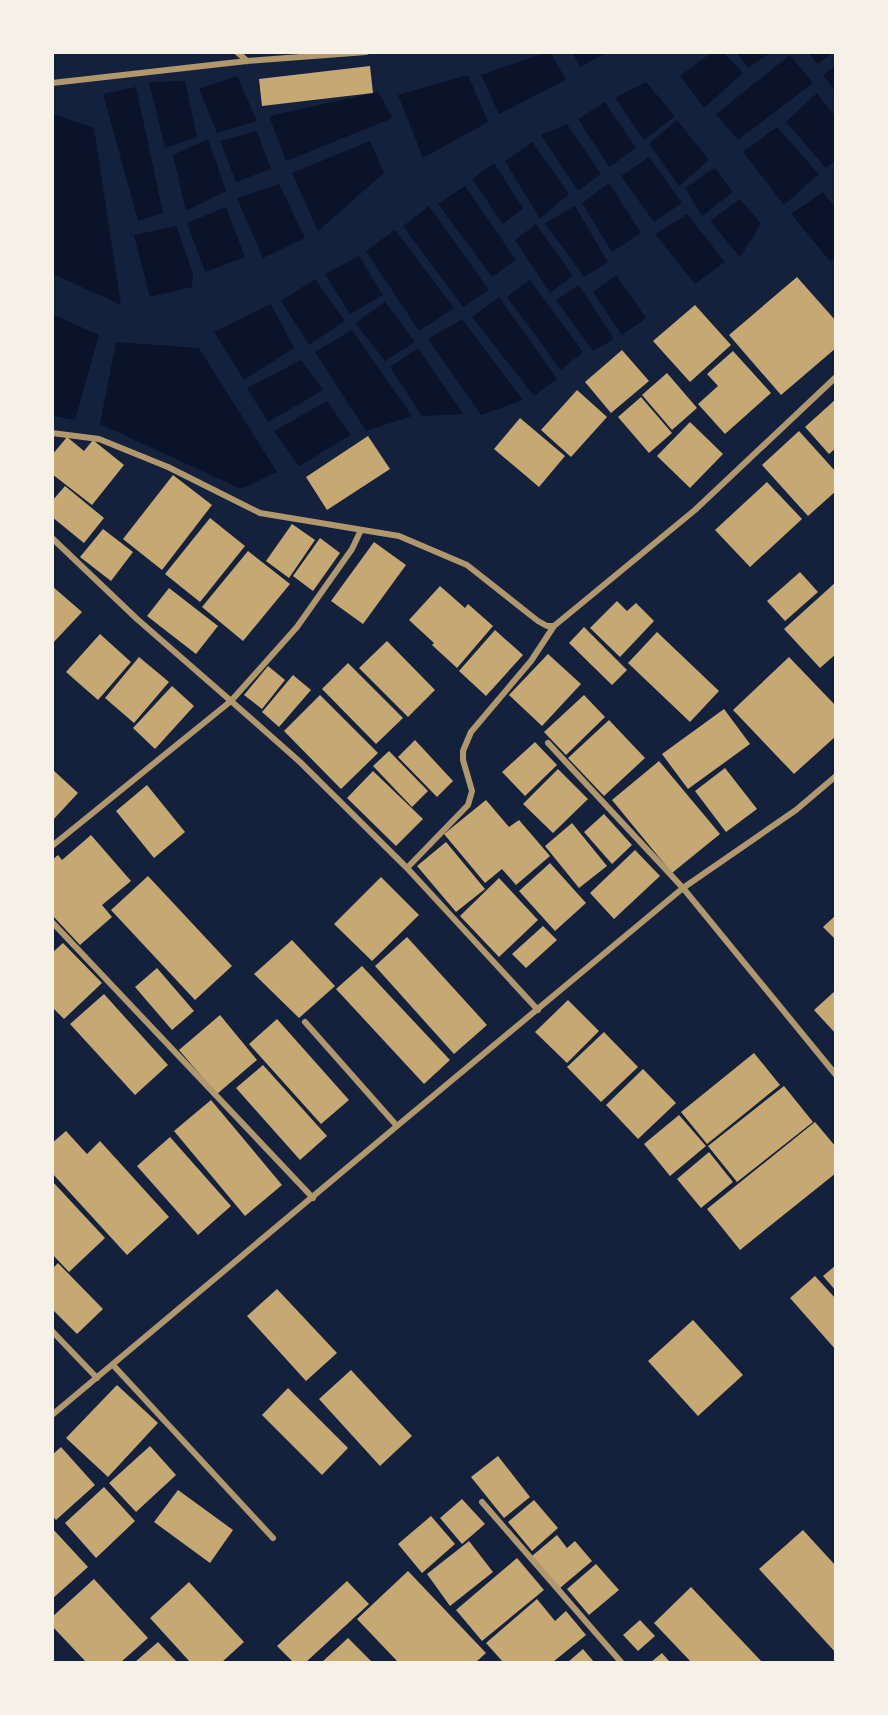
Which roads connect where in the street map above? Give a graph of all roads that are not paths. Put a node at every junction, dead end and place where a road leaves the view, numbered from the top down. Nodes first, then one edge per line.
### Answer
1 (237, 52) edge
2 (366, 52) edge
3 (247, 61) junction
4 (52, 83) edge
5 (836, 377) edge
6 (52, 433) edge
7 (361, 530) junction
8 (52, 538) edge
9 (555, 626) junction
10 (231, 701) junction
11 (548, 743) dead end
12 (836, 776) edge
13 (52, 846) edge
14 (406, 868) junction
15 (683, 888) junction
16 (52, 922) edge
17 (538, 1010) junction
18 (305, 1022) dead end
19 (836, 1075) edge
20 (397, 1126) junction
21 (313, 1198) junction
22 (52, 1331) edge
23 (113, 1365) junction
24 (97, 1378) junction
25 (52, 1415) edge
26 (482, 1502) dead end
27 (273, 1538) dead end
28 (621, 1662) edge

1 - 3 street
2 - 3 street
3 - 4 street
5 - 9 street
6 - 7 street
7 - 9 street
7 - 10 street
8 - 10 street
9 - 14 street
10 - 13 street
10 - 14 street
11 - 15 street
12 - 15 street
14 - 17 street
15 - 17 street
15 - 19 street
16 - 21 street
17 - 20 street
18 - 20 street
20 - 21 street
21 - 23 street
22 - 24 street
23 - 24 street
23 - 27 street
24 - 25 street
26 - 28 street

